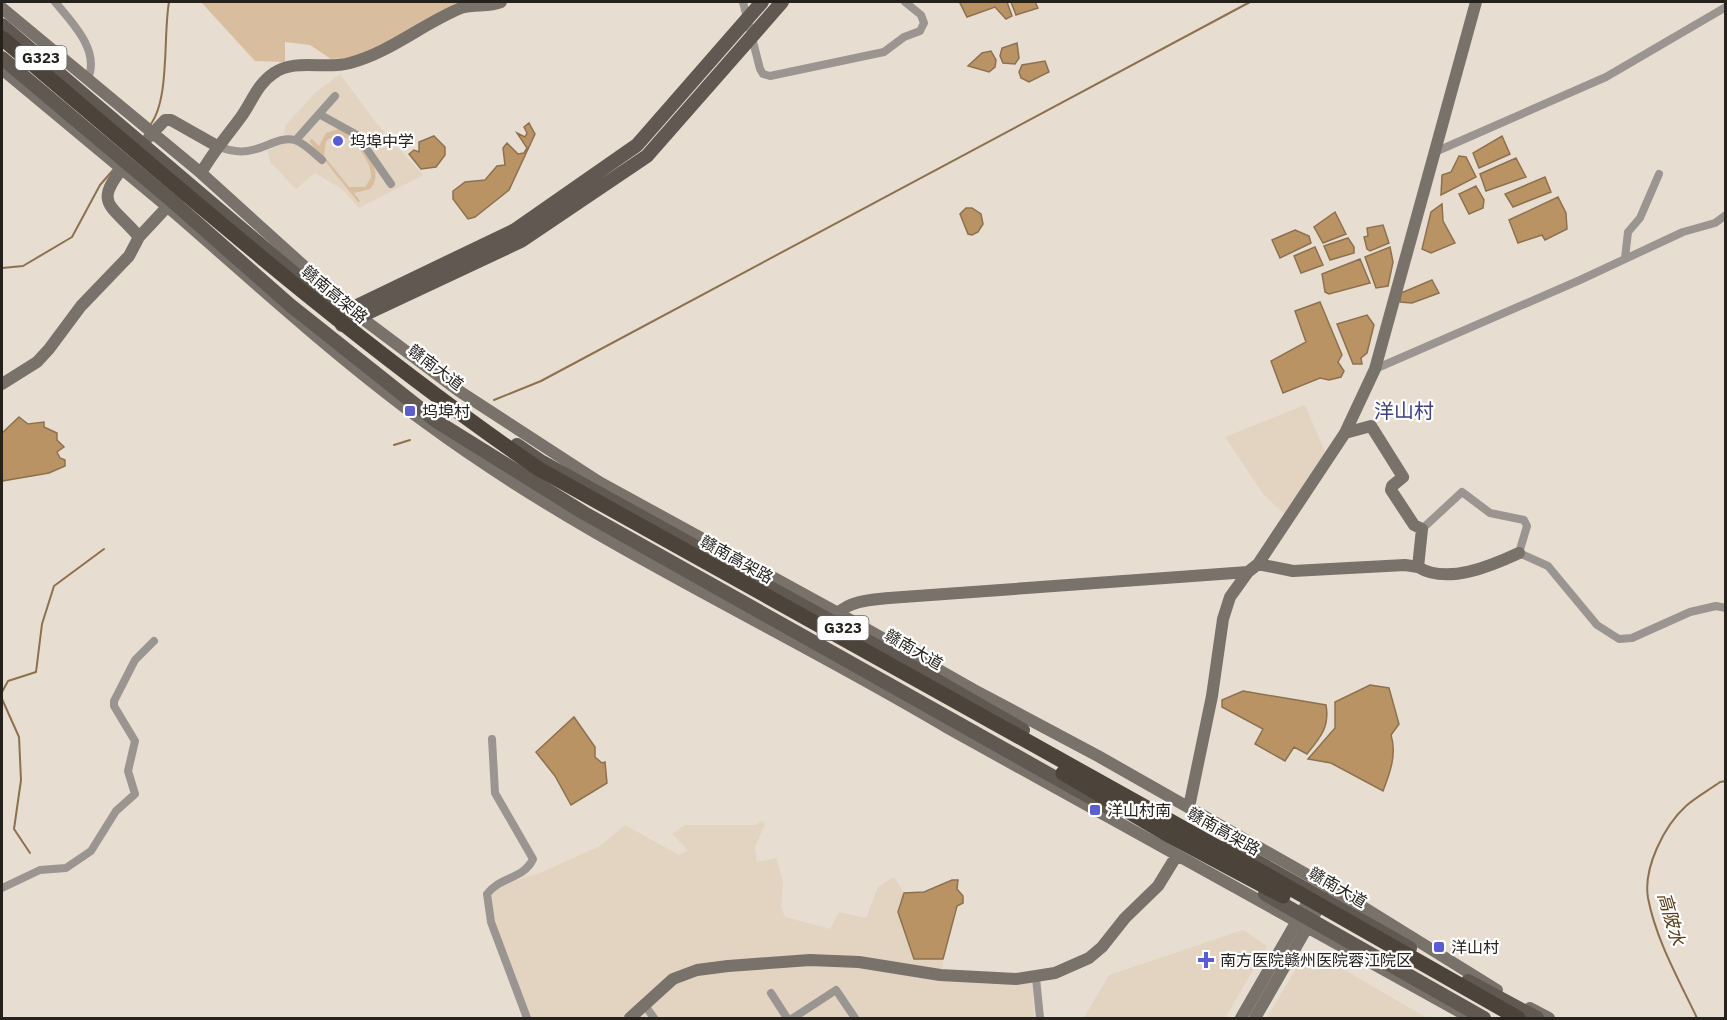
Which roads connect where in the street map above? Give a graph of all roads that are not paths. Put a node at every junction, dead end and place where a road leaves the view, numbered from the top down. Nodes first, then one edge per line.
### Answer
1 (55, 2) edge
2 (501, 2) edge
3 (743, 2) edge
4 (762, 2) edge
5 (782, 2) edge
6 (905, 2) edge
7 (1476, 2) edge
8 (1725, 7) edge
9 (2, 8) edge
10 (749, 17) junction
11 (2, 25) edge
12 (753, 35) junction
13 (2, 38) edge
14 (2, 48) edge
15 (2, 59) edge
16 (2, 69) edge
17 (83, 85) junction
18 (29, 92) junction
19 (335, 96) dead end
20 (61, 113) junction
21 (319, 114) junction
22 (296, 140) junction
23 (217, 146) junction
24 (1435, 152) junction
25 (322, 160) dead end
26 (198, 170) junction
27 (1659, 174) dead end
28 (391, 184) dead end
29 (170, 204) junction
30 (1725, 215) edge
31 (139, 237) junction
32 (1625, 258) junction
33 (310, 284) junction
34 (290, 305) junction
35 (350, 314) junction
36 (319, 332) junction
37 (376, 342) junction
38 (359, 362) junction
39 (1375, 369) junction
40 (2, 384) edge
41 (1345, 433) junction
42 (1422, 529) junction
43 (1519, 553) junction
44 (1418, 567) junction
45 (1253, 568) junction
46 (1725, 608) edge
47 (838, 613) junction
48 (154, 641) dead end
49 (878, 646) junction
50 (866, 671) junction
51 (944, 685) junction
52 (932, 708) junction
53 (492, 738) dead end
54 (1189, 807) junction
55 (1194, 828) junction
56 (1180, 852) junction
57 (1256, 860) junction
58 (1244, 882) junction
59 (2, 888) edge
60 (1319, 895) junction
61 (1304, 921) junction
62 (1036, 978) junction
63 (1477, 987) junction
64 (771, 993) dead end
65 (644, 1004) junction
66 (1469, 1013) edge
67 (527, 1018) edge
68 (630, 1018) edge
69 (654, 1018) edge
70 (787, 1018) edge
71 (793, 1018) edge
72 (855, 1018) edge
73 (1040, 1018) edge
74 (1241, 1018) edge
75 (1255, 1018) edge
76 (1484, 1018) edge
77 (1500, 1018) edge
78 (1518, 1018) edge
79 (1536, 1018) edge
80 (1549, 1018) edge

1 - 17 street
2 - 23 street
3 - 10 street
4 - 10 main road
5 - 12 main road
6 - 12 street
7 - 24 street
8 - 24 street
9 - 17 street
10 - 12 street
10 - 35 main road
11 - 17 main road, G323
12 - 35 main road
13 - 78 highway, 赣南高架路
14 - 77 highway, 赣南高架路
15 - 18 main road
15 - 20 main road, G323
16 - 18 street
17 - 26 street
17 - 33 main road, 赣南大道 / G323
18 - 20 street
19 - 21 street
20 - 29 main road
21 - 22 street
21 - 28 street
22 - 23 street
22 - 25 street
23 - 26 street
23 - 31 street
24 - 39 street
26 - 35 street
27 - 32 street
29 - 31 street
29 - 34 main road, G323
29 - 36 street
30 - 32 street
31 - 40 street
32 - 39 street
33 - 34 main road
33 - 35 main road, 赣南大道 / G323
34 - 36 main road, G323
35 - 36 main road
35 - 37 main road, 赣南大道 / G323
35 - 47 street
36 - 38 main road, G323
36 - 56 street
37 - 38 main road
37 - 49 main road, 赣南大道 / G323
38 - 50 main road, G323
39 - 41 street
41 - 42 street
41 - 45 street
42 - 43 street
42 - 44 street
43 - 44 street
43 - 46 street
44 - 45 street
45 - 47 street
45 - 54 street
47 - 54 street
48 - 59 street
49 - 50 main road
49 - 51 main road, 赣南大道 / G323
50 - 52 main road, G323
51 - 52 main road
51 - 55 main road, 赣南大道 / G323
52 - 56 main road, G323
53 - 67 street
54 - 80 street
55 - 56 main road
55 - 57 main road, 赣南大道 / G323
56 - 58 main road, G323
56 - 61 street
56 - 62 street
57 - 58 main road
57 - 60 main road, 赣南大道 / G323
58 - 61 main road, G323
60 - 61 street
60 - 63 main road, 赣南大道 / G323
61 - 66 main road, G323
61 - 74 street
61 - 75 street
62 - 65 street
62 - 73 street
63 - 66 main road
63 - 79 main road, 赣南大道 / G323
64 - 70 street
65 - 68 street
65 - 69 street
66 - 76 main road, G323
71 - 72 street

